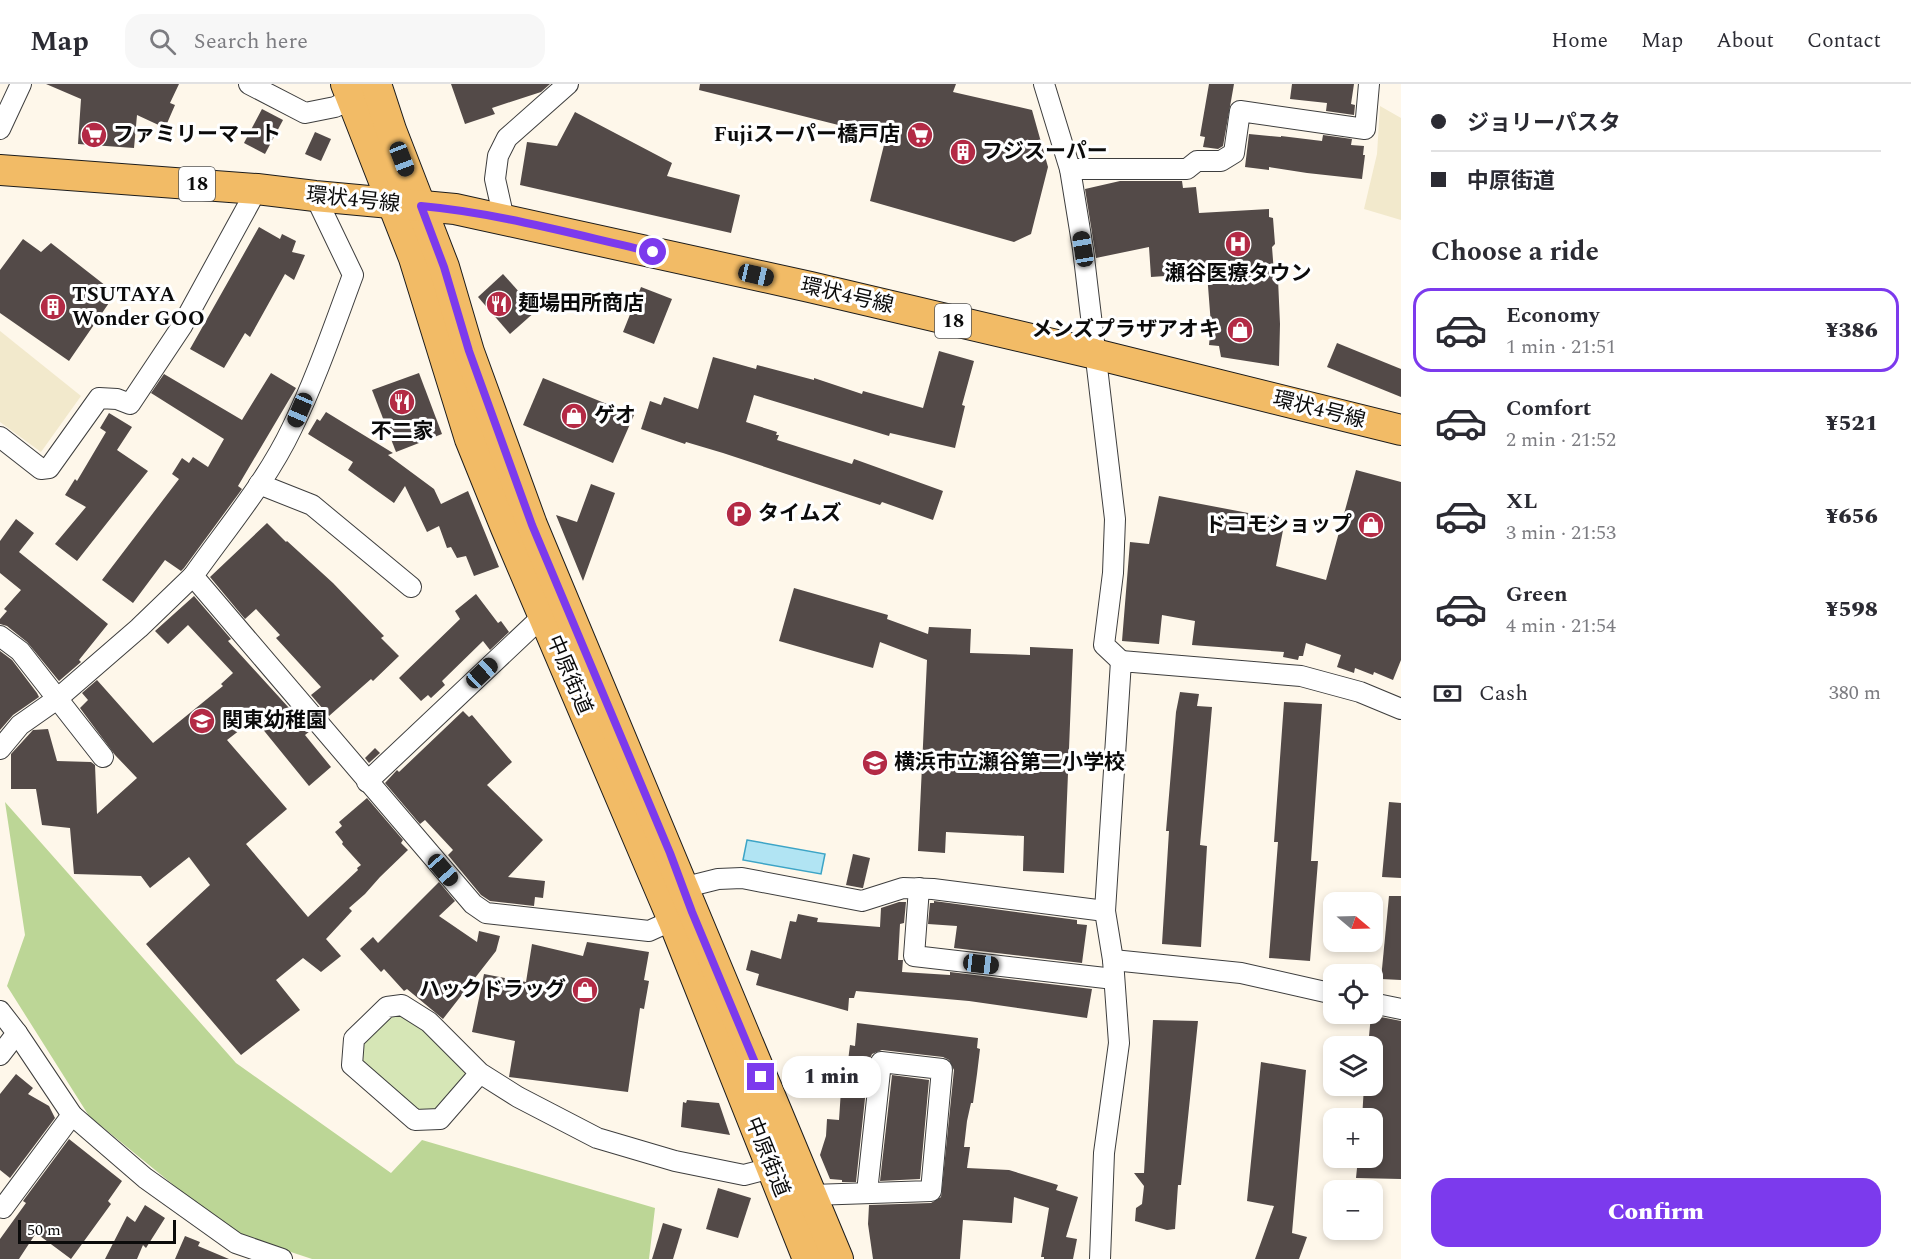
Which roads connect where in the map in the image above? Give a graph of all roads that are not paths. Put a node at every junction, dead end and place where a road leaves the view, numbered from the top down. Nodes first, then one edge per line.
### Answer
1 (21, 84) edge
2 (249, 84) edge
3 (568, 84) edge
4 (1044, 84) edge
5 (1369, 84) edge
6 (358, 89) edge
7 (0, 129) edge
8 (1070, 169) junction
9 (0, 170) edge
10 (257, 189) junction
11 (315, 196) junction
12 (407, 205) junction
13 (504, 219) junction
14 (1095, 354) junction
15 (1401, 430) edge
16 (0, 437) edge
17 (259, 484) junction
18 (193, 576) junction
19 (411, 587) dead end
20 (544, 615) junction
21 (0, 636) edge
22 (1121, 661) junction
23 (57, 699) junction
24 (1401, 709) edge
25 (0, 749) edge
26 (103, 757) dead end
27 (367, 782) junction
28 (919, 888) junction
29 (678, 903) junction
30 (1106, 911) junction
31 (1113, 969) junction
32 (1323, 992) edge
33 (1383, 1005) edge
34 (1401, 1009) edge
35 (0, 1011) edge
36 (17, 1034) junction
37 (0, 1055) edge
38 (480, 1073) junction
39 (72, 1115) junction
40 (771, 1168) junction
41 (867, 1192) junction
42 (812, 1196) junction
43 (3, 1208) dead end
44 (282, 1259) edge
45 (808, 1259) edge
46 (838, 1259) edge
47 (1100, 1259) edge

1 - 7 street
2 - 6 street
3 - 13 street
4 - 8 street
5 - 8 street
6 - 12 main road, 中原街道
8 - 14 street
9 - 10 main road, 環状4号線 / 18
10 - 11 main road, 環状4号線 / 18
10 - 16 street
11 - 12 main road, 環状4号線 / 18
11 - 17 street
12 - 13 main road, 環状4号線 / 18
12 - 20 main road, 中原街道
12 - 29 main road, 中原街道
13 - 14 main road, 環状4号線 / 18
14 - 15 main road, 環状4号線 / 18
14 - 22 street
17 - 18 street
17 - 19 street
18 - 23 street
18 - 27 street
20 - 27 street
20 - 29 main road, 中原街道
21 - 23 street
22 - 24 street
22 - 30 street
23 - 25 street
23 - 26 street
27 - 29 street
28 - 29 street
28 - 30 street
28 - 31 street
29 - 40 main road, 中原街道
29 - 42 main road, 中原街道
30 - 31 street
31 - 32 street
31 - 47 street
33 - 34 street
35 - 36 street
36 - 37 street
36 - 39 street
38 - 38 street
38 - 40 street
39 - 43 street
39 - 44 street
40 - 45 main road, 中原街道
41 - 41 street
41 - 42 street
42 - 46 main road, 中原街道

